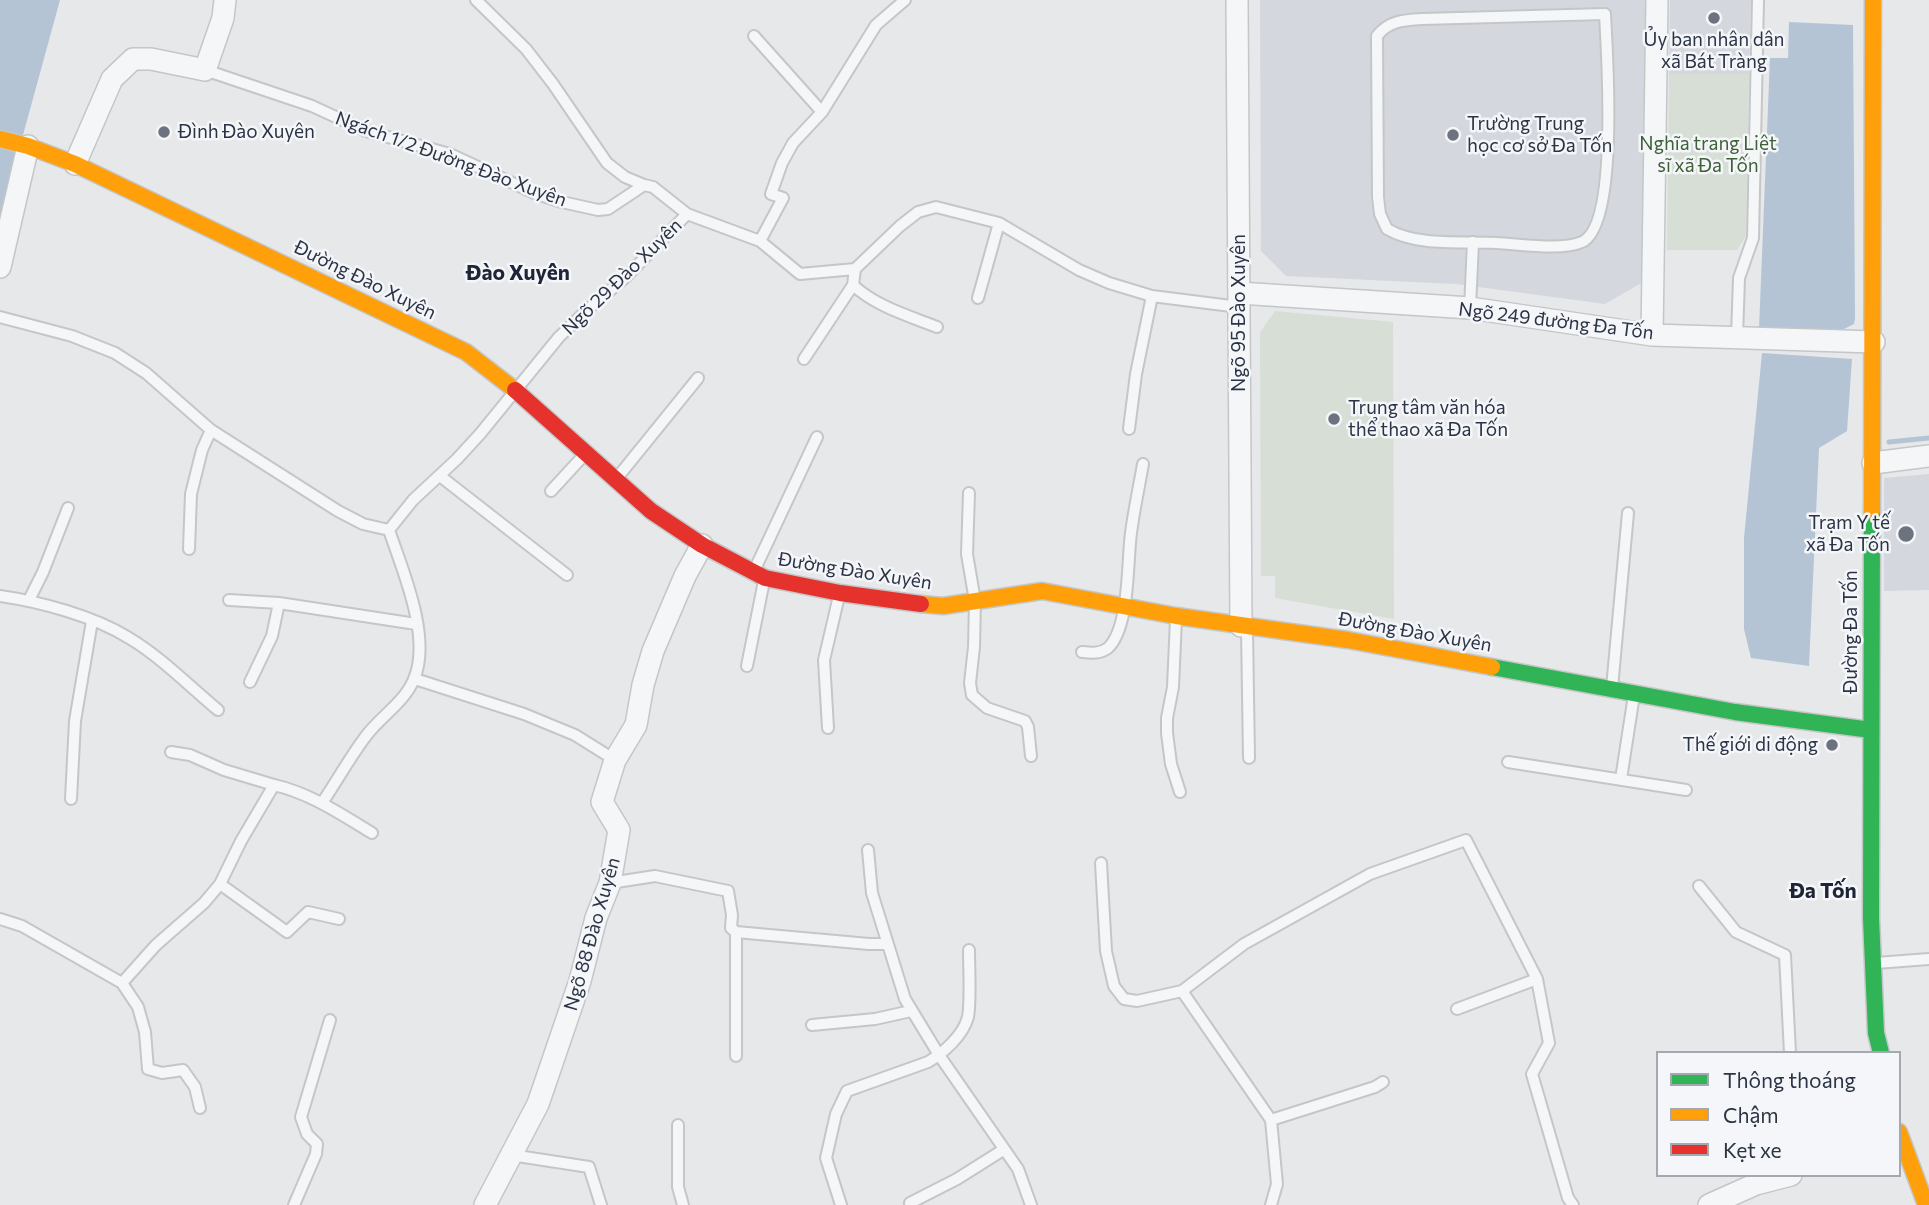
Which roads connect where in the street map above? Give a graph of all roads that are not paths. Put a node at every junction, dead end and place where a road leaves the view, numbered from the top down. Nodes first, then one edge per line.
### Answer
1 (225, 0) edge
2 (476, 0) edge
3 (905, 0) edge
4 (1237, 0) edge
5 (1657, 0) edge
6 (1758, 0) edge
7 (1873, 0) edge
8 (754, 36) dead end
9 (205, 70) junction
10 (822, 112) junction
11 (0, 139) edge
12 (28, 146) junction
13 (75, 164) junction
14 (644, 185) junction
15 (687, 214) junction
16 (999, 223) junction
17 (760, 241) junction
18 (1474, 242) junction
19 (0, 267) edge
20 (855, 270) junction
21 (853, 285) junction
22 (1152, 296) junction
23 (978, 298) dead end
24 (1239, 300) junction
25 (1470, 309) junction
26 (0, 317) edge
27 (937, 327) dead end
28 (1652, 335) junction
29 (1738, 337) junction
30 (1874, 342) junction
31 (804, 359) dead end
32 (698, 378) dead end
33 (514, 390) junction
34 (1129, 429) dead end
35 (211, 430) junction
36 (817, 437) dead end
37 (587, 452) junction
38 (1929, 456) edge
39 (1873, 463) junction
40 (1143, 464) dead end
41 (440, 476) junction
42 (615, 480) junction
43 (551, 491) dead end
44 (970, 493) dead end
45 (68, 508) dead end
46 (1628, 513) dead end
47 (388, 530) junction
48 (702, 545) junction
49 (188, 549) dead end
50 (567, 575) dead end
51 (759, 576) junction
52 (840, 593) junction
53 (0, 596) edge
54 (29, 600) junction
55 (229, 600) dead end
56 (975, 601) junction
57 (279, 603) junction
58 (1124, 606) junction
59 (1176, 617) junction
60 (92, 621) junction
61 (416, 624) junction
62 (1244, 626) junction
63 (1082, 652) dead end
64 (747, 666) dead end
65 (415, 679) junction
66 (250, 682) dead end
67 (1612, 688) junction
68 (1635, 692) junction
69 (218, 710) dead end
70 (828, 728) dead end
71 (1871, 730) junction
72 (171, 752) dead end
73 (1031, 756) dead end
74 (1249, 758) dead end
75 (615, 760) junction
76 (1508, 762) dead end
77 (1621, 779) junction
78 (274, 785) junction
79 (1686, 790) dead end
80 (1180, 792) dead end
81 (71, 799) dead end
82 (322, 803) junction
83 (372, 833) dead end
84 (868, 850) dead end
85 (1101, 863) dead end
86 (610, 883) junction
87 (220, 884) junction
88 (1699, 886) dead end
89 (0, 919) edge
90 (339, 919) dead end
91 (736, 932) junction
92 (887, 944) junction
93 (969, 950) dead end
94 (1929, 959) edge
95 (1873, 963) junction
96 (1538, 979) junction
97 (122, 983) junction
98 (1182, 991) junction
99 (1457, 1009) dead end
100 (911, 1011) junction
101 (330, 1020) dead end
102 (812, 1026) dead end
103 (1790, 1051) edge
104 (1880, 1051) edge
105 (939, 1055) junction
106 (737, 1056) dead end
107 (1383, 1082) dead end
108 (200, 1108) dead end
109 (1271, 1120) junction
110 (678, 1125) dead end
111 (1901, 1143) edge
112 (1003, 1150) junction
113 (510, 1155) junction
114 (1783, 1177) edge
115 (1923, 1182) edge
116 (910, 1203) dead end
117 (294, 1205) edge
118 (485, 1205) edge
119 (601, 1205) edge
120 (683, 1205) edge
121 (841, 1205) edge
122 (1031, 1205) edge
123 (1271, 1205) edge
124 (1573, 1205) edge
125 (1709, 1205) edge
126 (1926, 1205) edge

1 - 9 street
2 - 14 lane
3 - 10 lane
4 - 24 street, Ngõ 95 Đào Xuyên
5 - 28 street
6 - 29 lane
7 - 30 street, Đường Đa Tốn
8 - 10 lane
9 - 13 street
9 - 14 lane, Ngách 1/2 Đường Đào Xuyên
10 - 17 lane
11 - 12 street, Đường Đào Xuyên
12 - 13 street, Đường Đào Xuyên
12 - 19 street
13 - 33 street, Đường Đào Xuyên
14 - 15 lane
15 - 17 lane, Ngõ 29 Đào Xuyên
15 - 33 lane, Ngõ 29 Đào Xuyên
16 - 20 lane
16 - 22 lane
16 - 23 lane
17 - 20 lane, Ngõ 29 Đào Xuyên
18 - 18 lane
18 - 25 lane
20 - 21 lane
21 - 27 lane
21 - 31 lane
22 - 24 lane
22 - 34 lane
24 - 25 street, Ngõ 249 đường Đa Tốn
24 - 62 street, Ngõ 95 Đào Xuyên
25 - 28 street, Ngõ 249 đường Đa Tốn
26 - 35 lane
28 - 29 street, Ngõ 249 đường Đa Tốn
29 - 30 street, Ngõ 249 đường Đa Tốn
30 - 39 street, Đường Đa Tốn
32 - 42 lane
33 - 37 street, Đường Đào Xuyên
33 - 41 lane, Ngõ 29 Đào Xuyên
35 - 47 lane
35 - 49 lane
36 - 51 lane
37 - 42 street, Đường Đào Xuyên
37 - 43 lane
38 - 39 street
39 - 71 street, Đường Đa Tốn
40 - 58 lane
41 - 47 lane, Ngõ 29 Đào Xuyên
41 - 50 lane
42 - 48 street, Đường Đào Xuyên
44 - 56 lane
45 - 54 lane
46 - 67 lane
47 - 61 lane
48 - 51 street, Đường Đào Xuyên
48 - 75 street, Ngõ 88 Đào Xuyên
51 - 52 street, Đường Đào Xuyên
51 - 64 lane
52 - 56 street, Đường Đào Xuyên
52 - 70 lane
53 - 54 lane
54 - 60 lane
55 - 57 lane
56 - 58 street, Đường Đào Xuyên
56 - 73 lane
57 - 61 lane
57 - 66 lane
58 - 59 street, Đường Đào Xuyên
58 - 63 lane
59 - 62 street, Đường Đào Xuyên
59 - 80 lane
60 - 69 lane
60 - 81 lane
61 - 65 lane
62 - 67 street, Đường Đào Xuyên
62 - 74 lane
65 - 75 lane
65 - 82 lane
67 - 68 street, Đường Đào Xuyên
68 - 71 street, Đường Đào Xuyên
68 - 77 lane
71 - 95 street, Đường Đa Tốn
72 - 78 lane
75 - 86 street, Ngõ 88 Đào Xuyên
76 - 77 lane
77 - 79 lane
78 - 82 lane
78 - 87 lane
82 - 83 lane
84 - 92 lane
85 - 98 lane
86 - 91 lane
86 - 113 street, Ngõ 88 Đào Xuyên
87 - 90 lane
87 - 97 lane
88 - 103 lane
89 - 97 lane
91 - 92 lane
91 - 106 lane
92 - 100 lane
93 - 105 lane
94 - 95 lane
95 - 104 street, Đường Đa Tốn
96 - 98 lane
96 - 99 lane
96 - 124 lane
97 - 108 lane
98 - 109 lane
100 - 102 lane
100 - 105 lane
101 - 117 lane
105 - 112 lane
105 - 121 lane
107 - 109 lane
109 - 123 lane
110 - 120 lane
111 - 115 street
112 - 116 lane
112 - 122 lane
113 - 118 street, Ngõ 88 Đào Xuyên
113 - 119 lane
114 - 125 street
115 - 126 street

